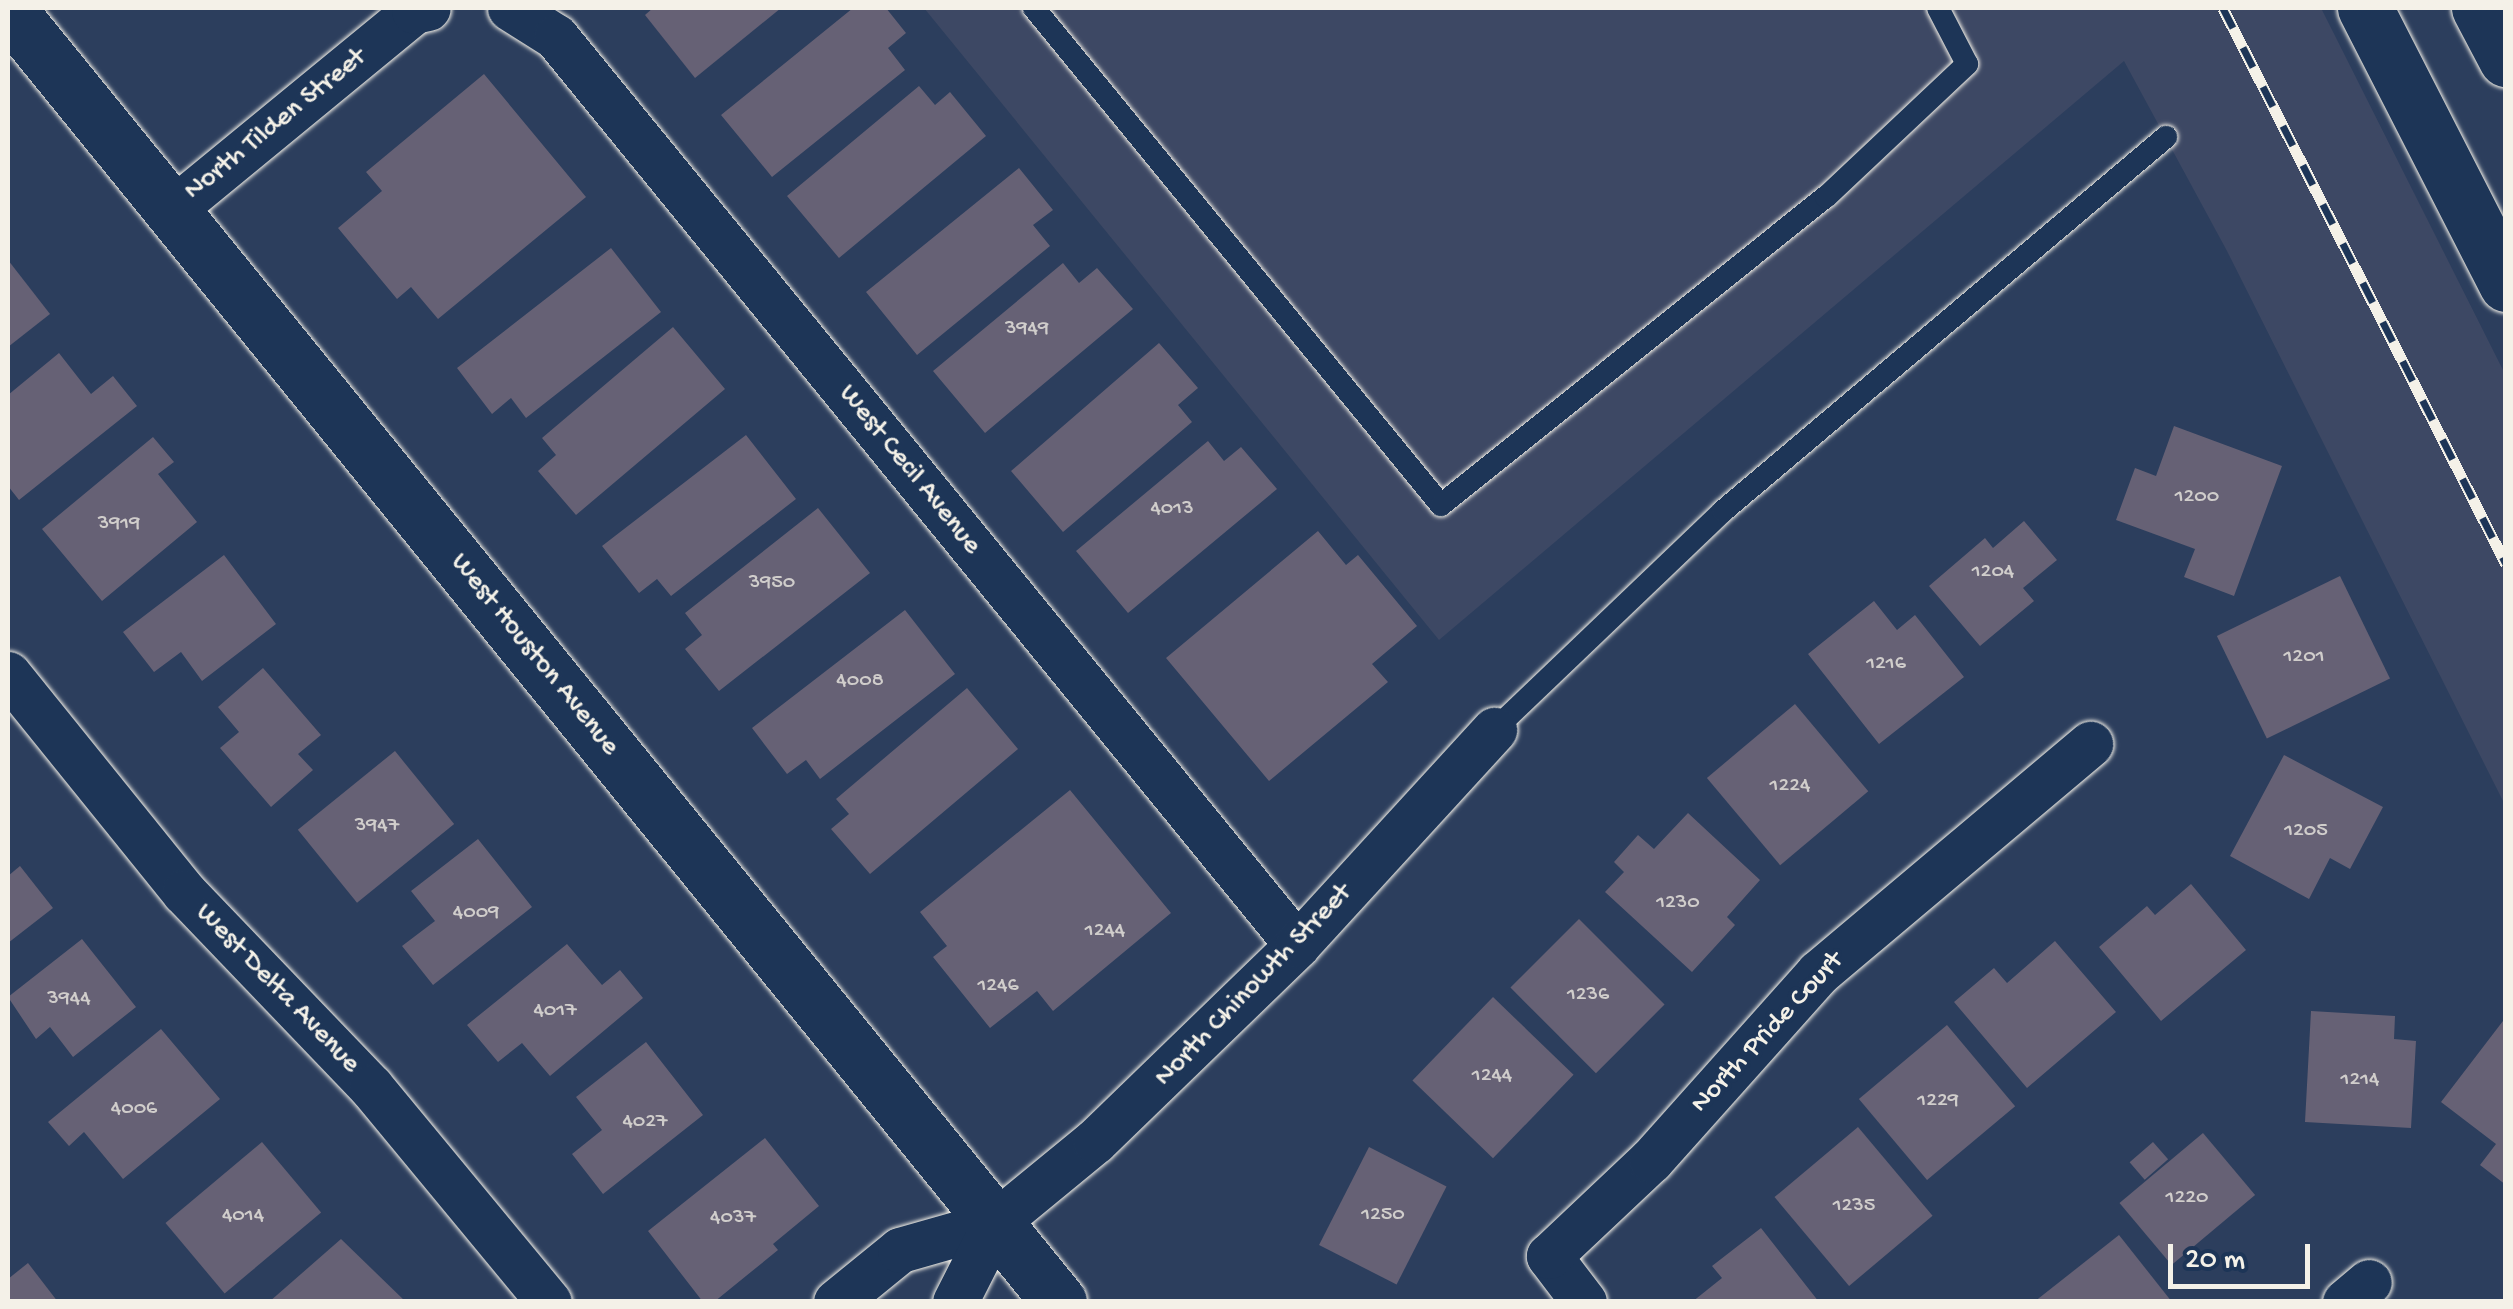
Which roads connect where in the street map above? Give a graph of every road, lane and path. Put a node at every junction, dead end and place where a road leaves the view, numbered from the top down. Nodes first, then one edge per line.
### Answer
1 (428, 8) edge
2 (510, 8) edge
3 (1034, 8) edge
4 (1938, 8) edge
5 (2366, 8) edge
6 (2479, 8) edge
7 (8, 9) edge
8 (2506, 59) edge
9 (2166, 137) dead end
10 (172, 210) junction
11 (2506, 284) edge
12 (8, 674) edge
13 (1494, 730) joint
14 (2090, 744) dead end
15 (1297, 945) junction
16 (995, 1223) junction
17 (550, 1302) edge
18 (836, 1302) edge
19 (956, 1302) edge
20 (1059, 1302) edge
21 (1584, 1302) edge

1 - 10 street, North Tilden Street
2 - 15 street, West Cecil Avenue
3 - 4 lane
5 - 11 street
6 - 8 street
7 - 10 street, West Houston Avenue
9 - 13 lane
10 - 16 street, West Houston Avenue
12 - 17 street, West Delta Avenue
13 - 15 street, North Chinowth Street
14 - 21 street, North Pride Court
15 - 16 street, North Chinowth Street
16 - 18 street, North Chinowth Street
16 - 19 street, North Chinowth Street
16 - 20 street, West Houston Avenue

